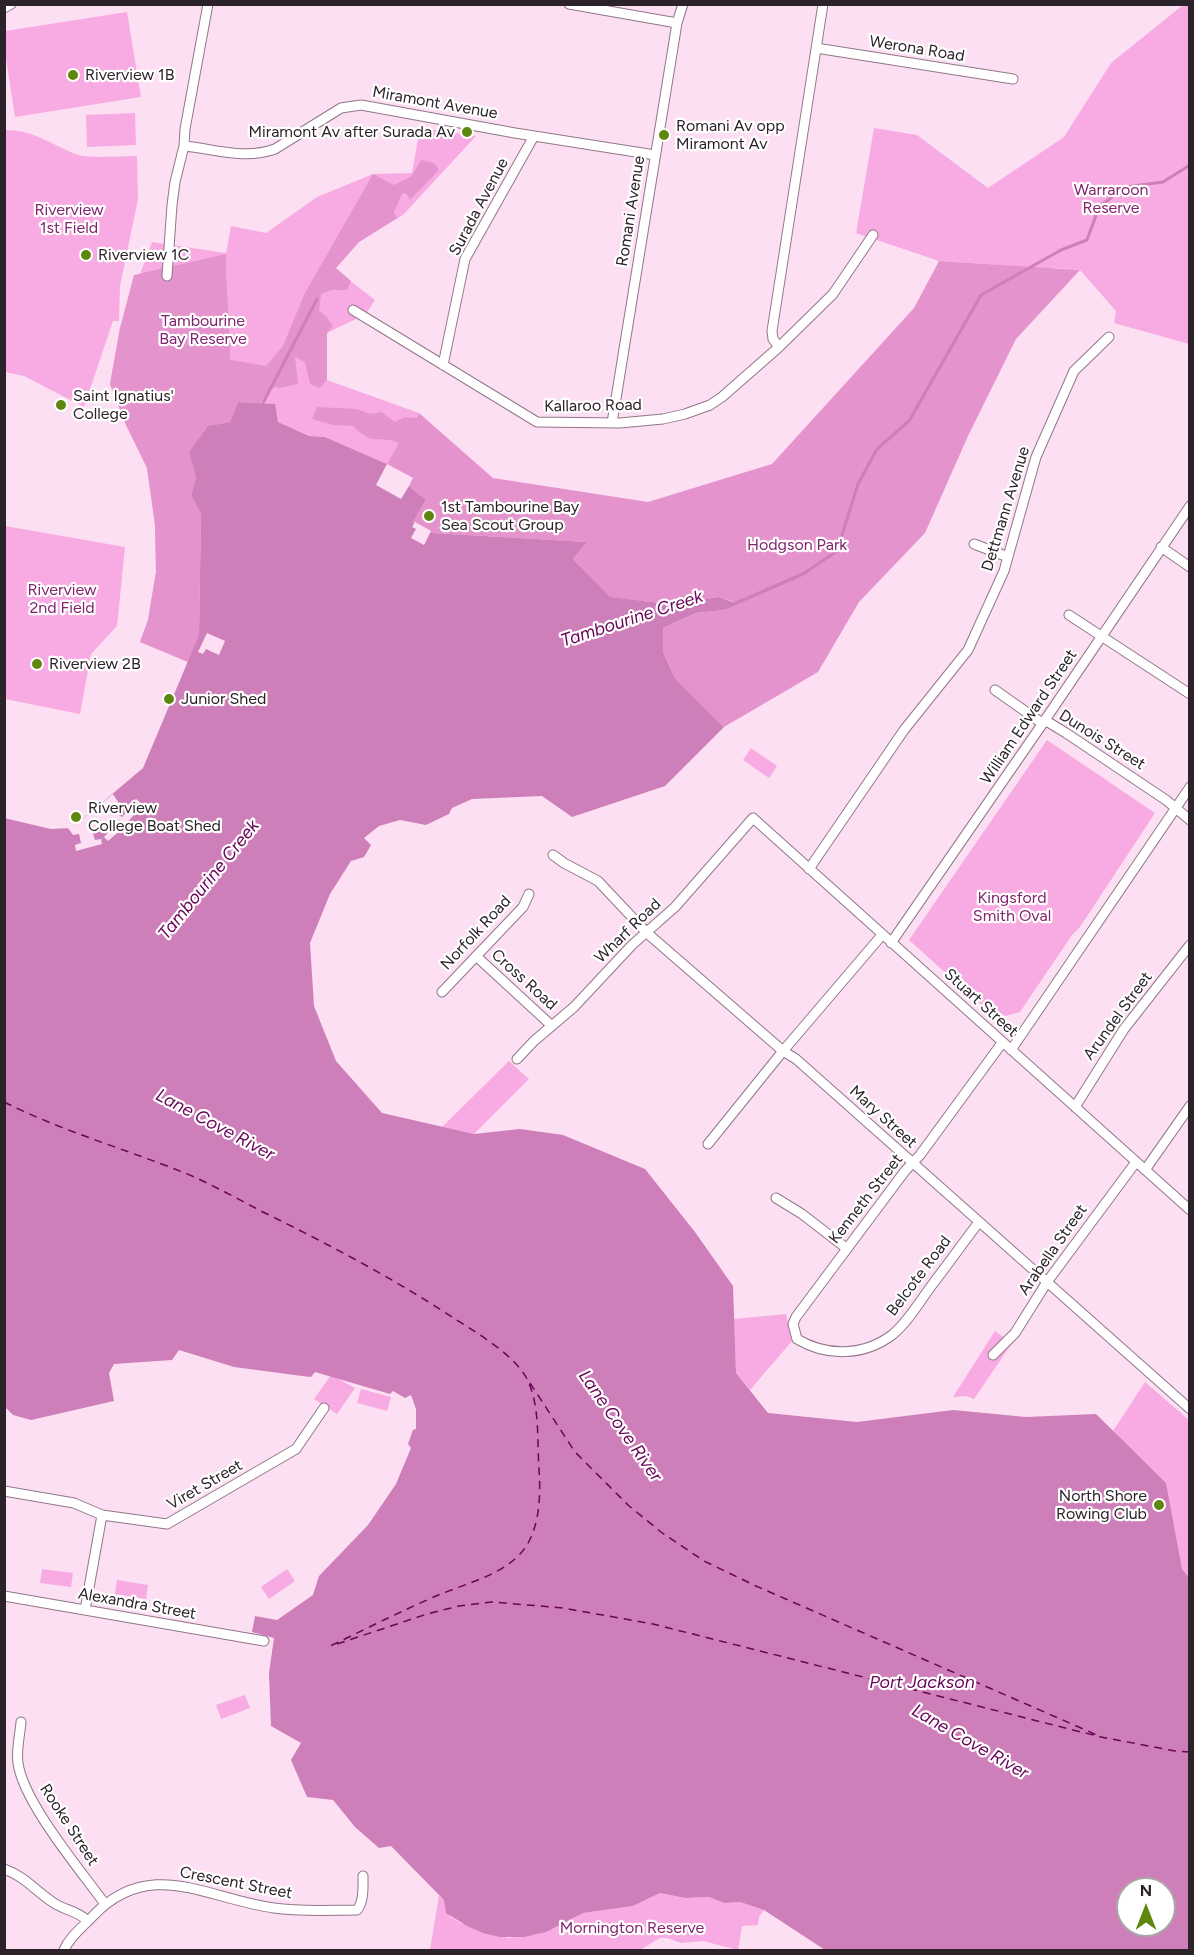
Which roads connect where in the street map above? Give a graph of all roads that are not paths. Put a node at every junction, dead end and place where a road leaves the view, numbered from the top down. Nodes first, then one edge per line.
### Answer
1 (12, 4) edge
2 (208, 4) edge
3 (569, 4) edge
4 (683, 4) edge
5 (823, 4) edge
6 (4, 8) edge
7 (678, 23) junction
8 (816, 48) junction
9 (1013, 79) dead end
10 (534, 136) junction
11 (184, 146) junction
12 (655, 155) junction
13 (873, 234) dead end
14 (167, 276) dead end
15 (353, 310) dead end
16 (1109, 338) dead end
17 (775, 351) junction
18 (442, 365) junction
19 (612, 423) junction
20 (1190, 506) edge
21 (974, 544) dead end
22 (1161, 547) junction
23 (1008, 557) junction
24 (1190, 567) edge
25 (1069, 615) dead end
26 (1101, 636) junction
27 (995, 690) dead end
28 (1190, 694) edge
29 (1043, 723) junction
30 (1190, 787) edge
31 (1175, 808) junction
32 (753, 818) joint
33 (1190, 820) edge
34 (553, 855) dead end
35 (809, 869) junction
36 (529, 894) dead end
37 (647, 933) junction
38 (882, 935) junction
39 (891, 943) junction
40 (1190, 945) edge
41 (476, 956) junction
42 (442, 992) dead end
43 (552, 1026) junction
44 (1002, 1043) junction
45 (1011, 1050) junction
46 (783, 1051) junction
47 (516, 1059) dead end
48 (1190, 1106) edge
49 (1075, 1107) junction
50 (708, 1144) dead end
51 (1136, 1162) junction
52 (912, 1163) junction
53 (1145, 1170) junction
54 (776, 1198) dead end
55 (1190, 1210) edge
56 (979, 1222) junction
57 (846, 1248) junction
58 (1047, 1282) junction
59 (796, 1317) joint
60 (993, 1355) dead end
61 (324, 1408) dead end
62 (1190, 1409) edge
63 (4, 1491) edge
64 (102, 1515) junction
65 (4, 1596) edge
66 (85, 1610) junction
67 (264, 1641) dead end
68 (21, 1722) dead end
69 (4, 1869) edge
70 (363, 1876) dead end
71 (105, 1904) junction
72 (88, 1921) junction
73 (64, 1950) edge

1 - 6 street
2 - 11 street
3 - 7 street
4 - 7 street, Romani Avenue
5 - 8 street
7 - 12 street, Romani Avenue
8 - 9 street, Werona Road
8 - 17 street
10 - 11 street, Miramont Avenue
10 - 12 street, Miramont Avenue
10 - 18 street, Surada Avenue
11 - 14 street
12 - 19 street, Romani Avenue
13 - 17 street, Kallaroo Road
15 - 18 street, Kallaroo Road
16 - 23 street, Dettmann Avenue
17 - 19 street, Kallaroo Road
18 - 19 street, Kallaroo Road
20 - 22 street, William Edward Street
21 - 23 street
22 - 24 street
22 - 26 street, William Edward Street
23 - 35 street, Dettmann Avenue
25 - 26 street
26 - 28 street
26 - 29 street, William Edward Street
27 - 29 street, Dunois Street
29 - 31 street, Dunois Street
29 - 39 street, William Edward Street
30 - 31 street
31 - 33 street, Dunois Street
31 - 45 street
32 - 35 street, Stuart Street
32 - 37 street, Wharf Road
34 - 37 street, Mary Street
35 - 38 street, Stuart Street
36 - 41 street, Norfolk Road
37 - 43 street, Wharf Road
37 - 46 street, Mary Street
38 - 39 street, Stuart Street
38 - 46 street
39 - 44 street, Stuart Street
40 - 49 street, Arundel Street
41 - 42 street, Norfolk Road
41 - 43 street, Cross Road
43 - 47 street, Wharf Road
44 - 45 street, Stuart Street
44 - 52 street, Kenneth Street
45 - 49 street, Stuart Street
46 - 50 street
46 - 52 street, Mary Street
48 - 53 street
49 - 51 street, Stuart Street
51 - 53 street, Stuart Street
51 - 58 street, Arabella Street
52 - 56 street, Mary Street
52 - 57 street, Kenneth Street
53 - 55 street, Stuart Street
54 - 57 street
56 - 58 street, Mary Street
56 - 59 street, Belcote Road
57 - 59 street, Kenneth Street
58 - 60 street, Arabella Street
58 - 62 street, Mary Street
61 - 64 street, Viret Street
63 - 64 street, Viret Street
64 - 66 street
65 - 66 street, Alexandra Street
66 - 67 street, Alexandra Street
68 - 71 street, Rooke Street
69 - 72 street
70 - 71 street, Crescent Street
71 - 72 street, Crescent Street
72 - 73 street, Crescent Street

